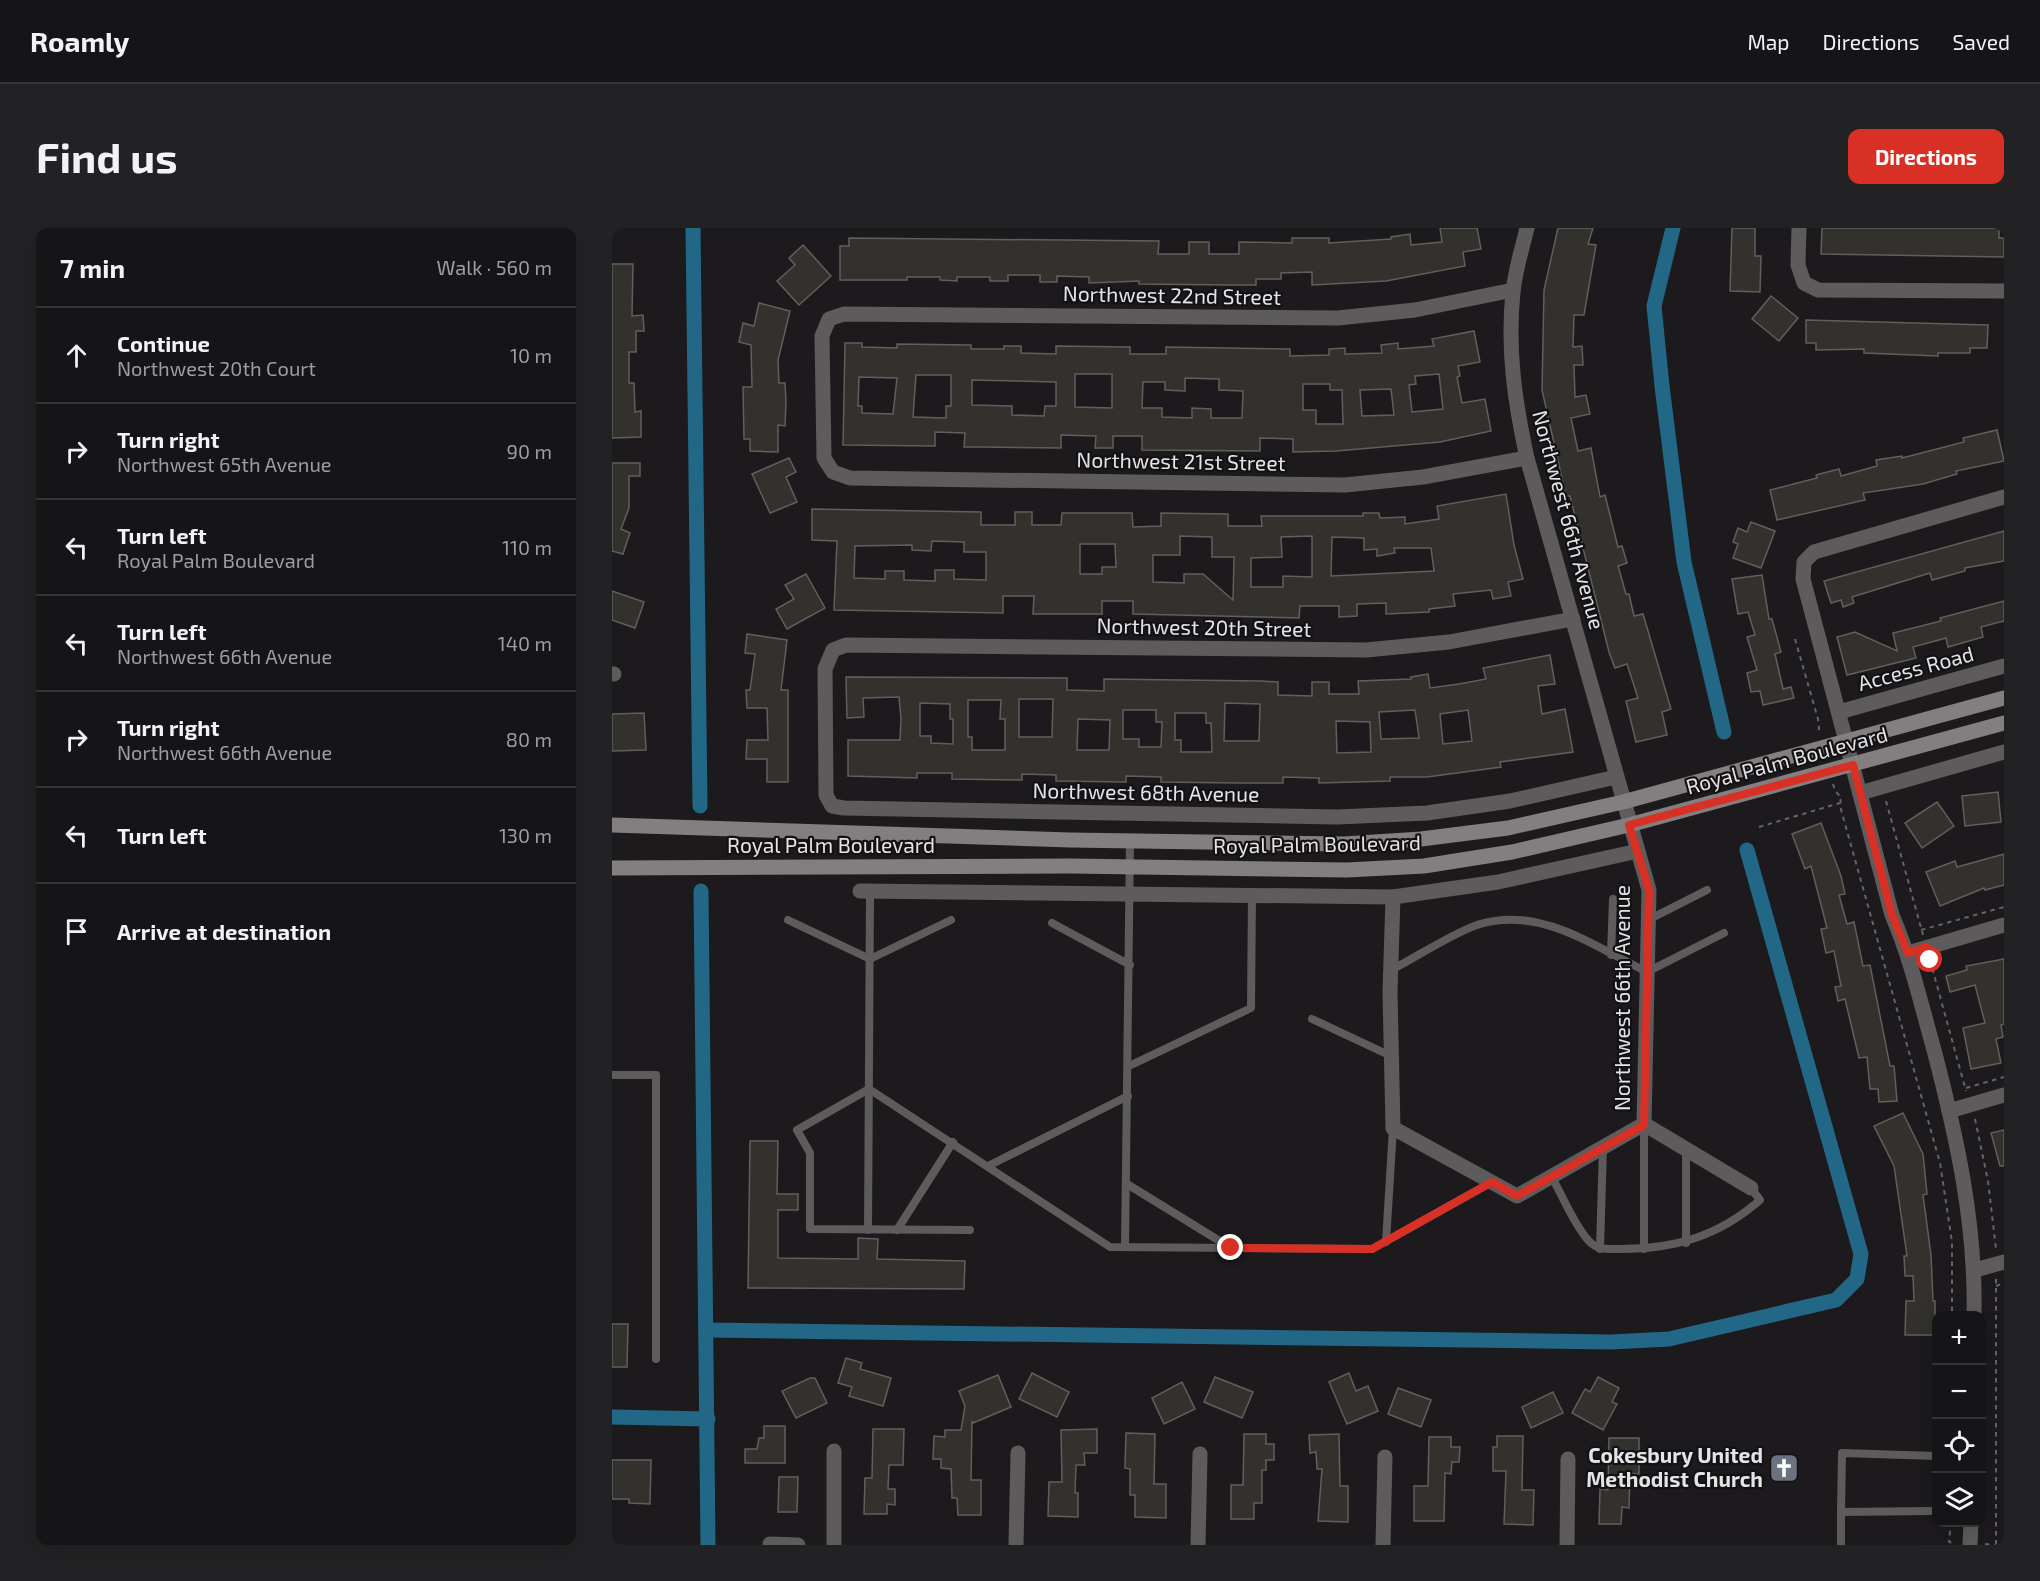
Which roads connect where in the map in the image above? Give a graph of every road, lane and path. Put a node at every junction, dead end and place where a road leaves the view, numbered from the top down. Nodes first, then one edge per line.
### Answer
1 (1527, 228) edge
2 (1799, 228) edge
3 (1513, 290) junction
4 (2004, 291) edge
5 (1527, 459) junction
6 (833, 471) joint
7 (2004, 497) edge
8 (1573, 619) junction
9 (1795, 639) dead end
10 (833, 650) joint
11 (2004, 666) edge
12 (2004, 698) edge
13 (1839, 712) junction
14 (2004, 723) edge
15 (1813, 735) dead end
16 (1847, 743) junction
17 (2004, 752) edge
18 (1853, 765) junction
19 (1616, 777) junction
20 (1880, 787) junction
21 (1838, 793) dead end
22 (1860, 793) junction
23 (1623, 802) junction
24 (1840, 803) junction
25 (612, 825) edge
26 (1629, 825) junction
27 (1759, 827) dead end
28 (1130, 841) junction
29 (1638, 851) junction
30 (1130, 867) junction
31 (612, 868) edge
32 (1707, 890) dead end
33 (866, 891) joint
34 (1131, 894) junction
35 (1252, 895) junction
36 (1393, 897) junction
37 (1613, 899) dead end
38 (2004, 907) edge
39 (789, 920) dead end
40 (951, 920) dead end
41 (1648, 920) junction
42 (1052, 923) dead end
43 (2004, 926) edge
44 (1921, 930) junction
45 (1724, 933) dead end
46 (1926, 947) junction
47 (1908, 953) junction
48 (1611, 955) junction
49 (870, 958) junction
50 (1130, 965) junction
51 (1390, 970) junction
52 (1647, 972) junction
53 (1312, 1019) dead end
54 (1391, 1056) junction
55 (1129, 1066) junction
56 (612, 1075) edge
57 (2004, 1077) edge
58 (1966, 1088) junction
59 (869, 1089) junction
60 (2004, 1095) edge
61 (1128, 1096) junction
62 (1970, 1105) junction
63 (1949, 1110) junction
64 (1644, 1125) junction
65 (1393, 1128) junction
66 (953, 1142) junction
67 (1603, 1147) junction
68 (1686, 1149) junction
69 (988, 1166) junction
70 (1551, 1176) junction
71 (1492, 1182) junction
72 (1126, 1184) junction
73 (1751, 1188) joint
74 (868, 1230) junction
75 (897, 1230) junction
76 (970, 1230) dead end
77 (1386, 1242) junction
78 (1686, 1243) junction
79 (1125, 1247) junction
80 (1231, 1248) junction
81 (1600, 1249) junction
82 (1644, 1249) junction
83 (2000, 1263) edge
84 (1975, 1270) junction
85 (2004, 1283) edge
86 (1996, 1286) junction
87 (1952, 1311) edge
88 (1974, 1311) edge
89 (656, 1359) dead end
90 (834, 1451) dead end
91 (1018, 1453) dead end
92 (1200, 1454) dead end
93 (1932, 1456) edge
94 (1385, 1457) dead end
95 (1569, 1459) dead end
96 (1930, 1511) dead end
97 (1842, 1512) junction
98 (1950, 1527) edge
99 (1971, 1527) edge
100 (1949, 1542) dead end
101 (770, 1544) edge
102 (2004, 1544) edge
103 (798, 1545) edge
104 (834, 1545) edge
105 (1016, 1545) edge
106 (1198, 1545) edge
107 (1383, 1545) edge
108 (1567, 1545) edge
109 (1841, 1545) edge
110 (1970, 1545) edge

1 - 3 street, Northwest 66th Avenue
2 - 4 street
3 - 5 street, Northwest 66th Avenue
3 - 6 street, Northwest 22nd Street
5 - 6 street, Northwest 21st Street
5 - 8 street, Northwest 66th Avenue
7 - 13 street
8 - 10 street, Northwest 20th Street
8 - 19 street, Northwest 66th Avenue
9 - 15 path
10 - 19 street, Northwest 68th Avenue
11 - 13 street, Access Road
12 - 16 main road, Royal Palm Boulevard
13 - 16 street
14 - 18 main road, Royal Palm Boulevard
16 - 18 street
16 - 23 main road, Royal Palm Boulevard
17 - 20 street
18 - 22 street
18 - 26 main road, Royal Palm Boulevard
19 - 23 street, Northwest 66th Avenue
20 - 22 street
20 - 44 path
21 - 24 path
22 - 47 street
23 - 26 street, Northwest 66th Avenue
23 - 28 main road, Royal Palm Boulevard
24 - 27 path
24 - 87 path
25 - 28 main road, Royal Palm Boulevard
26 - 29 street, Northwest 66th Avenue
26 - 30 main road, Royal Palm Boulevard
28 - 30 lane
29 - 36 street
29 - 41 street, Northwest 66th Avenue
30 - 31 main road, Royal Palm Boulevard
30 - 34 lane
32 - 41 lane
33 - 34 street
33 - 49 lane
34 - 35 street
34 - 50 lane
35 - 36 street
35 - 55 lane
36 - 51 street
37 - 48 lane
38 - 44 path
39 - 49 lane
40 - 49 lane
41 - 52 street, Northwest 66th Avenue
42 - 50 lane
43 - 46 street
44 - 46 path
45 - 52 lane
46 - 47 street
46 - 58 path
47 - 63 street
48 - 51 lane
48 - 52 lane
49 - 59 lane
50 - 55 lane
51 - 54 street
52 - 64 street, Northwest 66th Avenue
53 - 54 lane
54 - 65 street
55 - 61 lane
56 - 89 lane
57 - 58 path
58 - 62 path
59 - 66 lane
59 - 74 lane
59 - 74 lane
60 - 62 street
61 - 69 lane
61 - 72 lane
62 - 63 street
62 - 83 path
63 - 84 street
64 - 67 street, Northwest 66th Avenue
64 - 68 street
64 - 82 lane
65 - 71 street, Northwest 66th Avenue
65 - 77 lane
66 - 69 lane
66 - 75 lane
67 - 70 street, Northwest 66th Avenue
67 - 81 lane
68 - 73 street
68 - 78 lane
69 - 79 lane
70 - 71 street, Northwest 66th Avenue
70 - 81 lane
71 - 77 lane
72 - 79 lane
72 - 80 lane
73 - 78 lane
74 - 75 lane
75 - 76 lane
77 - 80 lane
78 - 82 lane
79 - 80 lane
81 - 82 lane
83 - 84 street
83 - 86 path
84 - 88 street
85 - 86 path
86 - 102 path
90 - 104 street
91 - 105 street
92 - 106 street
93 - 97 lane
94 - 107 street
95 - 108 street
96 - 97 lane
97 - 109 lane
98 - 100 path
99 - 110 street
101 - 103 street

